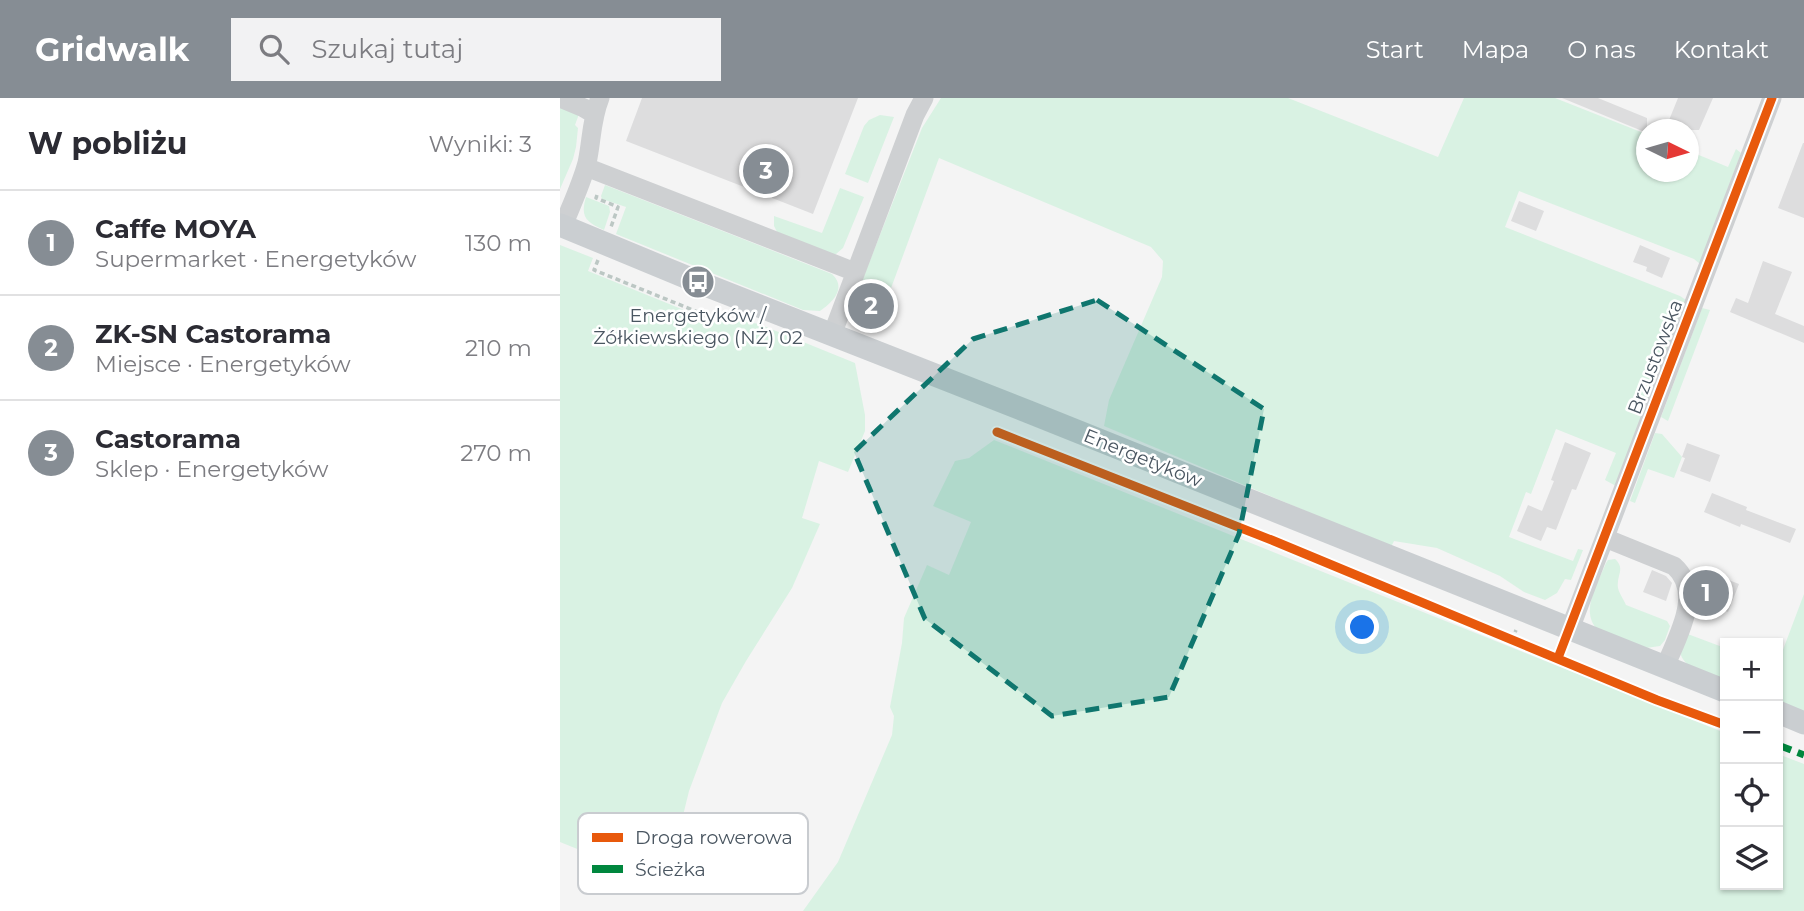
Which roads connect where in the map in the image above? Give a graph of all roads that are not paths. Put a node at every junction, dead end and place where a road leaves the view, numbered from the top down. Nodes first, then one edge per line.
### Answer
1 (560, 98) edge
2 (924, 98) edge
3 (1772, 98) edge
4 (597, 106) edge
5 (586, 167) junction
6 (562, 226) edge
7 (855, 272) junction
8 (832, 335) junction
9 (1605, 538) junction
10 (1570, 629) junction
11 (1665, 667) junction
12 (1720, 689) edge
13 (1783, 714) edge
14 (1804, 723) edge

1 - 4 street
2 - 7 street
3 - 9 street, Brzustowska
4 - 5 street
5 - 6 street
5 - 7 street
6 - 8 main road, Energetyków
7 - 8 street
8 - 10 main road, Energetyków
9 - 10 street, Brzustowska
9 - 11 street
10 - 11 main road, Energetyków
11 - 12 main road, Energetyków
13 - 14 main road

